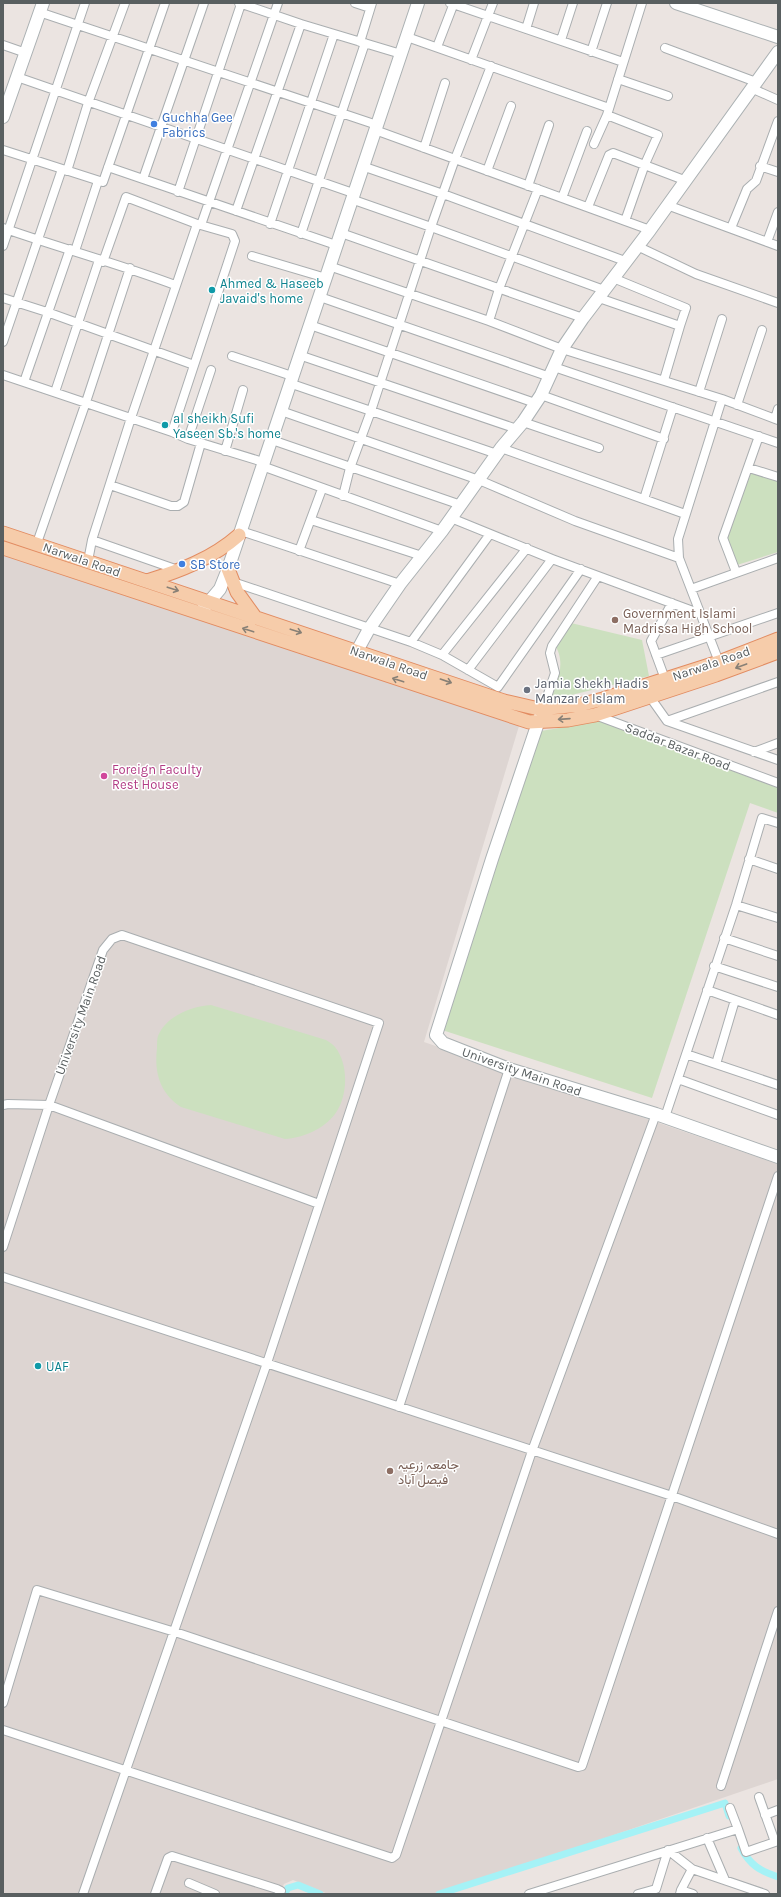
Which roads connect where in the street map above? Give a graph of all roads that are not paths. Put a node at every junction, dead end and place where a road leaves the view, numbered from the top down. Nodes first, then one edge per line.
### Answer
1 (85, 3) edge
2 (125, 3) edge
3 (165, 3) edge
4 (204, 3) edge
5 (240, 3) edge
6 (278, 3) edge
7 (355, 3) edge
8 (418, 3) edge
9 (453, 3) edge
10 (493, 3) edge
11 (534, 3) edge
12 (573, 3) edge
13 (607, 3) edge
14 (642, 3) edge
15 (676, 3) edge
16 (371, 6) edge
17 (41, 8) edge
18 (274, 15) junction
19 (489, 17) junction
20 (77, 24) junction
21 (301, 24) junction
22 (526, 29) junction
23 (334, 34) junction
24 (113, 36) junction
25 (407, 37) junction
26 (778, 37) edge
27 (561, 40) junction
28 (363, 42) junction
29 (3, 46) edge
30 (437, 47) junction
31 (148, 48) junction
32 (665, 48) dead end
33 (26, 52) junction
34 (591, 52) junction
35 (778, 52) edge
36 (401, 54) junction
37 (184, 60) junction
38 (471, 60) junction
39 (623, 62) junction
40 (491, 66) junction
41 (218, 72) junction
42 (17, 78) junction
43 (618, 79) junction
44 (250, 82) junction
45 (445, 83) dead end
46 (754, 85) junction
47 (55, 91) junction
48 (278, 92) junction
49 (668, 96) dead end
50 (6, 100) edge
51 (778, 100) edge
52 (88, 103) junction
53 (311, 103) junction
54 (511, 106) dead end
55 (608, 112) junction
56 (342, 113) junction
57 (125, 115) junction
58 (3, 117) edge
59 (778, 121) edge
60 (549, 125) dead end
61 (161, 128) junction
62 (376, 128) junction
63 (587, 131) dead end
64 (194, 140) junction
65 (594, 144) dead end
66 (424, 148) junction
67 (3, 150) edge
68 (227, 150) junction
69 (254, 159) junction
70 (455, 159) junction
71 (32, 160) junction
72 (645, 164) junction
73 (362, 166) junction
74 (760, 166) junction
75 (108, 167) junction
76 (64, 170) junction
77 (288, 171) junction
78 (487, 171) junction
79 (778, 172) edge
80 (143, 179) junction
81 (684, 180) junction
82 (98, 181) junction
83 (319, 181) junction
84 (528, 186) junction
85 (538, 189) junction
86 (178, 192) junction
87 (443, 194) junction
88 (352, 196) junction
89 (562, 198) junction
90 (209, 202) junction
91 (667, 205) junction
92 (588, 207) junction
93 (236, 211) junction
94 (778, 212) edge
95 (625, 221) junction
96 (199, 224) junction
97 (270, 224) junction
98 (524, 224) junction
99 (431, 227) junction
100 (731, 228) junction
101 (6, 229) edge
102 (650, 230) junction
103 (341, 233) junction
104 (301, 234) junction
105 (39, 240) junction
106 (767, 242) junction
107 (336, 245) junction
108 (3, 246) edge
109 (637, 246) junction
110 (778, 246) edge
111 (72, 250) junction
112 (252, 256) dead end
113 (512, 256) junction
114 (101, 261) junction
115 (420, 261) junction
116 (625, 261) junction
117 (130, 268) junction
118 (327, 272) junction
119 (613, 278) junction
120 (176, 285) junction
121 (499, 289) junction
122 (408, 294) junction
123 (601, 294) junction
124 (320, 297) junction
125 (3, 298) edge
126 (16, 302) junction
127 (778, 303) edge
128 (47, 312) junction
129 (583, 318) junction
130 (722, 319) dead end
131 (489, 322) junction
132 (77, 323) junction
133 (400, 324) junction
134 (310, 325) junction
135 (680, 326) junction
136 (762, 330) dead end
137 (108, 335) junction
138 (3, 342) edge
139 (562, 349) junction
140 (154, 351) junction
141 (390, 352) junction
142 (299, 355) junction
143 (232, 356) dead end
144 (194, 365) junction
145 (211, 370) dead end
146 (552, 372) junction
147 (4, 378) edge
148 (291, 379) junction
149 (664, 380) junction
150 (24, 382) junction
151 (380, 382) junction
152 (243, 390) dead end
153 (55, 392) junction
154 (699, 392) junction
155 (538, 399) junction
156 (722, 399) junction
157 (86, 402) junction
158 (737, 405) junction
159 (673, 407) junction
160 (778, 409) edge
161 (371, 410) junction
162 (281, 411) junction
163 (131, 418) junction
164 (776, 419) edge
165 (715, 421) junction
166 (520, 426) junction
167 (172, 432) junction
168 (759, 436) junction
169 (188, 439) junction
170 (361, 439) junction
171 (664, 439) junction
172 (272, 440) junction
173 (202, 443) junction
174 (778, 443) edge
175 (599, 448) dead end
176 (225, 451) junction
177 (499, 451) junction
178 (263, 464) junction
179 (350, 468) junction
180 (749, 468) junction
181 (778, 477) edge
182 (479, 480) junction
183 (110, 486) junction
184 (322, 489) junction
185 (343, 496) junction
186 (644, 499) junction
187 (461, 505) junction
188 (685, 514) junction
189 (451, 518) junction
190 (312, 520) junction
191 (442, 531) junction
192 (3, 532) edge
193 (240, 533) junction
194 (490, 534) junction
195 (92, 540) junction
196 (37, 543) junction
197 (3, 548) edge
198 (527, 548) junction
199 (299, 551) junction
200 (422, 556) junction
201 (679, 558) junction
202 (778, 558) edge
203 (552, 559) junction
204 (88, 561) junction
205 (581, 569) junction
206 (178, 570) junction
207 (736, 572) junction
208 (598, 576) junction
209 (228, 577) junction
210 (147, 581) junction
211 (400, 584) junction
212 (691, 589) junction
213 (211, 602) junction
214 (672, 603) junction
215 (197, 613) junction
216 (778, 613) edge
217 (700, 614) junction
218 (255, 617) junction
219 (369, 629) junction
220 (709, 636) junction
221 (778, 640) edge
222 (411, 642) junction
223 (357, 651) junction
224 (778, 652) edge
225 (442, 655) junction
226 (656, 655) junction
227 (718, 662) junction
228 (468, 670) junction
229 (665, 679) junction
230 (778, 682) edge
231 (650, 697) junction
232 (579, 705) junction
233 (544, 709) junction
234 (595, 715) junction
235 (538, 721) junction
236 (667, 721) junction
237 (778, 743) edge
238 (754, 752) junction
239 (778, 760) edge
240 (778, 783) edge
241 (778, 823) edge
242 (749, 859) junction
243 (778, 869) edge
244 (736, 905) junction
245 (778, 918) edge
246 (724, 938) junction
247 (778, 956) edge
248 (714, 966) junction
249 (778, 987) edge
250 (707, 990) junction
251 (735, 1000) junction
252 (778, 1014) edge
253 (686, 1054) junction
254 (716, 1064) junction
255 (509, 1069) junction
256 (678, 1079) junction
257 (778, 1085) edge
258 (49, 1105) junction
259 (3, 1106) edge
260 (778, 1115) edge
261 (661, 1116) junction
262 (778, 1158) edge
263 (778, 1176) edge
264 (319, 1204) junction
265 (3, 1247) edge
266 (3, 1277) edge
267 (267, 1363) junction
268 (400, 1407) junction
269 (532, 1451) junction
270 (672, 1496) junction
271 (778, 1534) edge
272 (778, 1611) edge
273 (175, 1632) junction
274 (3, 1703) edge
275 (441, 1720) junction
276 (3, 1730) edge
277 (126, 1770) junction
278 (721, 1786) dead end
279 (759, 1797) dead end
280 (730, 1808) dead end
281 (778, 1810) edge
282 (765, 1814) junction
283 (735, 1830) junction
284 (707, 1838) junction
285 (776, 1842) edge
286 (668, 1850) junction
287 (692, 1869) junction
288 (725, 1880) junction
289 (189, 1883) dead end
290 (655, 1891) edge
291 (544, 1892) edge
292 (680, 1892) edge
293 (83, 1894) edge
294 (155, 1894) edge
295 (214, 1894) edge
296 (279, 1894) edge
297 (529, 1894) edge
298 (638, 1894) edge
299 (693, 1894) edge
300 (765, 1894) edge

1 - 20 street
2 - 24 street
3 - 31 street
4 - 37 street
5 - 18 street
5 - 41 street
6 - 18 street
7 - 16 street
8 - 25 street
9 - 19 street
9 - 30 street
10 - 19 street
11 - 22 street
12 - 27 street
13 - 34 street
14 - 39 street
15 - 26 street
16 - 28 street
17 - 20 street
17 - 33 street
18 - 21 street
18 - 44 street
19 - 22 street
19 - 38 street
20 - 24 street
20 - 47 street
21 - 23 street
21 - 48 street
22 - 27 street
23 - 28 street
23 - 53 street
24 - 31 street
24 - 52 street
25 - 30 street
25 - 36 street
27 - 34 street
28 - 36 street
28 - 56 street
29 - 33 street
30 - 38 street
31 - 37 street
31 - 57 street
32 - 46 street
33 - 42 street
34 - 39 street
35 - 46 street
36 - 62 street
37 - 41 street
37 - 61 street
38 - 40 street
39 - 43 street
40 - 55 street
40 - 70 street
41 - 44 street
41 - 64 street
42 - 47 street
42 - 50 street
43 - 49 street
43 - 55 street
44 - 48 street
44 - 68 street
45 - 66 street
46 - 51 street
46 - 81 street
47 - 52 street
47 - 71 street
48 - 53 street
48 - 69 street
50 - 58 street
52 - 57 street
52 - 76 street
53 - 56 street
53 - 77 street
54 - 78 street
55 - 65 street
55 - 72 street
56 - 62 street
56 - 83 street
57 - 61 street
57 - 75 street
59 - 74 street
60 - 84 street
61 - 64 street
61 - 80 street
62 - 66 street
62 - 73 street
63 - 89 street
64 - 68 street
64 - 86 street
66 - 70 street
67 - 71 street
68 - 69 street
68 - 90 street
69 - 77 street
69 - 93 street
70 - 78 street
70 - 87 street
71 - 76 street
71 - 101 street
72 - 81 street
72 - 92 street
72 - 95 street
73 - 87 street
73 - 88 street
74 - 79 street
74 - 100 street
75 - 80 street
75 - 82 street
76 - 82 street
76 - 105 street
77 - 83 street
77 - 97 street
78 - 84 street
80 - 86 street
81 - 91 street
82 - 111 street
83 - 88 street
83 - 104 street
84 - 85 street
85 - 89 street
85 - 98 street
86 - 90 street
87 - 98 street
87 - 99 street
88 - 99 street
88 - 103 street
89 - 92 street
90 - 93 street
90 - 96 street
91 - 100 street
91 - 102 street
92 - 95 street
93 - 97 street
94 - 106 street
95 - 102 street
96 - 114 street
96 - 120 street
96 - 144 street
97 - 104 street
98 - 113 street
98 - 116 street
99 - 113 street
99 - 115 street
100 - 106 street
101 - 105 street
101 - 108 street
102 - 109 street
103 - 107 street
103 - 115 street
104 - 107 street
105 - 111 street
105 - 126 street
106 - 110 street
107 - 118 street
109 - 116 street
109 - 127 street
111 - 114 street
111 - 128 street
112 - 118 street
113 - 121 street
113 - 123 street
114 - 117 street
114 - 132 street
115 - 121 street
115 - 122 street
116 - 119 street
117 - 120 street
117 - 137 street
118 - 122 street
118 - 124 street
119 - 123 street
119 - 135 street
120 - 140 street
121 - 129 street
121 - 131 street
122 - 131 street
122 - 133 street
123 - 129 street
123 - 135 street
124 - 133 street
124 - 134 street
125 - 126 street
126 - 128 street
126 - 138 street
128 - 132 street
128 - 150 street
129 - 139 street
130 - 154 street
131 - 139 street
132 - 137 street
132 - 153 street
133 - 141 street
133 - 146 street
134 - 141 street
134 - 142 street
135 - 149 street
136 - 158 street
137 - 140 street
137 - 157 street
139 - 146 street
139 - 149 street
140 - 144 street
140 - 163 street
141 - 151 street
141 - 155 street
142 - 148 street
142 - 151 street
143 - 148 street
144 - 167 street
145 - 169 street
146 - 155 street
146 - 159 street
147 - 150 street
148 - 161 street
148 - 162 street
149 - 154 street
150 - 153 street
151 - 161 street
151 - 166 street
152 - 176 street
153 - 157 street
154 - 156 street
155 - 166 street
155 - 171 street
156 - 158 street
156 - 165 street
157 - 163 street
157 - 196 street
158 - 164 street
159 - 165 street
159 - 171 street
160 - 164 street
161 - 170 street
161 - 177 street
162 - 170 street
162 - 172 street
163 - 167 street
163 - 183 street
165 - 168 street
165 - 188 street
166 - 175 street
166 - 177 street
167 - 169 street
168 - 174 street
168 - 180 street
169 - 173 street
170 - 179 street
170 - 182 street
171 - 186 street
172 - 178 street
172 - 179 street
173 - 176 street
173 - 183 street
176 - 178 street
177 - 182 street
177 - 186 street
178 - 184 street
178 - 193 street
179 - 185 street
179 - 187 street
180 - 181 street
180 - 207 street
182 - 187 street
182 - 201 street
183 - 195 street
184 - 185 street
184 - 190 street
185 - 191 street
186 - 188 street
187 - 189 street
188 - 201 street
189 - 191 street
189 - 194 street
190 - 199 street
190 - 200 street
191 - 200 street
192 - 196 main road, Narwala Road
193 - 199 street
193 - 206 main road
193 - 209 street
194 - 198 street
194 - 222 street
195 - 204 street
195 - 206 street
196 - 204 main road, Narwala Road
197 - 215 main road, Narwala Road
198 - 203 street
198 - 225 street
199 - 211 street
200 - 211 street
201 - 212 street
202 - 207 street
203 - 205 street
203 - 228 street
204 - 210 main road, Narwala Road
205 - 208 street
205 - 228 street
206 - 210 main road
207 - 212 street
208 - 214 street
208 - 233 street
209 - 213 street
209 - 218 main road
209 - 219 street
210 -> 213 main road, Narwala Road
211 - 219 street
212 - 217 street
213 - 215 street
213 - 218 main road, Narwala Road
214 - 217 street
214 - 226 street
235 -> 215 main road, Narwala Road
216 - 220 street
217 - 220 street
218 -> 223 main road, Narwala Road
219 - 222 street
219 - 223 street
220 - 226 street
220 - 227 street
221 - 227 main road, Narwala Road
222 - 225 street
223 -> 233 main road, Narwala Road
224 -> 231 main road, Narwala Road
225 - 228 street
226 - 229 street
227 - 229 main road, Narwala Road
229 - 232 main road, Narwala Road
230 - 236 street
231 - 234 main road, Narwala Road
231 - 236 street
232 - 233 main road, Narwala Road
232 - 234 street, Saddar Bazar Road
233 - 235 street, University Main Road
234 -> 235 main road, Narwala Road
234 - 240 street, Saddar Bazar Road
235 - 255 street, University Main Road
236 - 238 street
237 - 238 street
238 - 239 street
241 - 242 street
242 - 243 street
242 - 244 street
244 - 245 street
244 - 246 street
246 - 247 street
246 - 248 street
248 - 249 street
248 - 250 street
250 - 251 street
250 - 253 street
251 - 252 street
251 - 254 street
253 - 254 street
253 - 256 street
254 - 257 street
255 - 261 street, University Main Road
255 - 268 street
256 - 260 street
256 - 261 street
258 - 259 street
258 - 264 street
258 - 264 street, University Main Road
258 - 265 street, University Main Road
261 - 262 street, University Main Road
261 - 269 street
263 - 270 street
264 - 267 street
266 - 267 street
267 - 268 street
267 - 273 street
268 - 269 street
269 - 270 street
269 - 275 street
270 - 271 street
270 - 275 street
272 - 278 street
273 - 274 street
273 - 275 street
273 - 277 street
275 - 277 street
276 - 277 street
277 - 293 street
279 - 282 street
280 - 283 street
281 - 282 street
282 - 285 street
283 - 284 street
283 - 285 street
284 - 286 street
284 - 288 street
286 - 287 street
286 - 290 street
286 - 291 street
287 - 288 street
287 - 292 street
288 - 300 street
289 - 295 street
290 - 298 street
291 - 297 street
292 - 299 street
294 - 296 street

